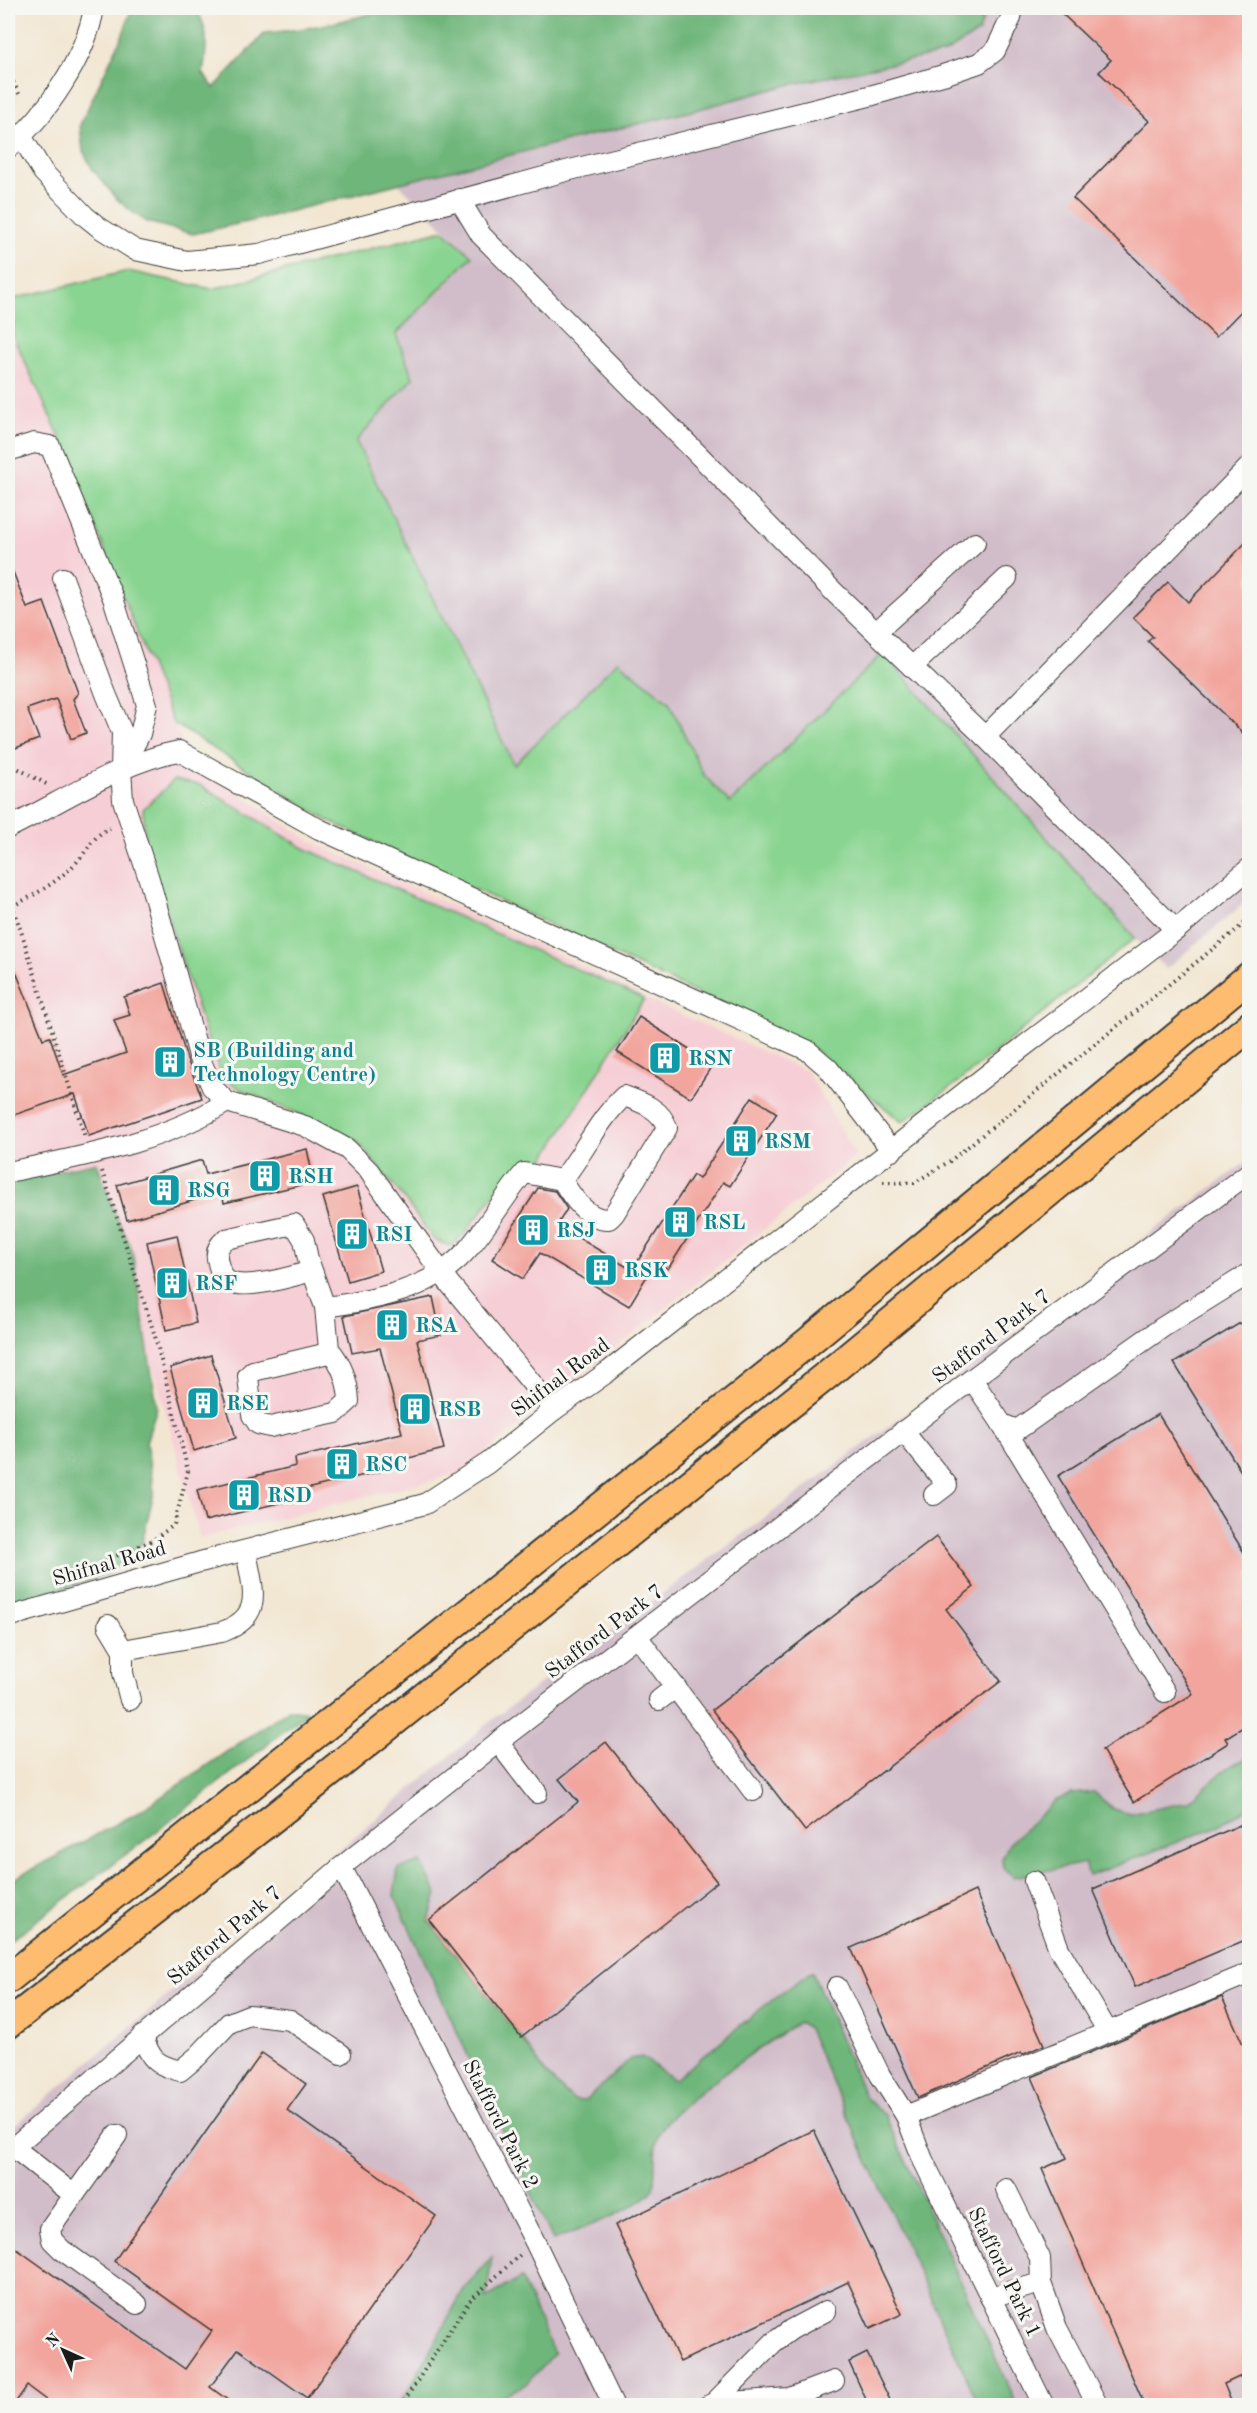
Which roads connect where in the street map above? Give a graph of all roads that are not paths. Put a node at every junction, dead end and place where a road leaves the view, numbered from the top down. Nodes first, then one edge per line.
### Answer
1 (94, 8) edge
2 (1012, 8) edge
3 (14, 142) edge
4 (459, 199) junction
5 (8, 451) edge
6 (1250, 466) edge
7 (975, 543) dead end
8 (63, 578) dead end
9 (1007, 578) dead end
10 (876, 632) junction
11 (912, 667) junction
12 (985, 738) junction
13 (121, 770) junction
14 (8, 828) edge
15 (1250, 868) edge
16 (1176, 930) junction
17 (1250, 976) edge
18 (1250, 1026) edge
19 (227, 1102) junction
20 (892, 1151) junction
21 (8, 1172) edge
22 (1250, 1172) edge
23 (562, 1180) junction
24 (312, 1271) junction
25 (441, 1271) junction
26 (1250, 1273) edge
27 (326, 1307) junction
28 (329, 1349) junction
29 (972, 1379) junction
30 (554, 1410) junction
31 (1002, 1424) junction
32 (903, 1431) junction
33 (933, 1495) dead end
34 (246, 1551) junction
35 (8, 1617) edge
36 (108, 1624) dead end
37 (637, 1635) junction
38 (123, 1650) junction
39 (676, 1687) junction
40 (1166, 1692) dead end
41 (130, 1700) dead end
42 (659, 1700) dead end
43 (498, 1742) junction
44 (753, 1791) dead end
45 (537, 1793) dead end
46 (340, 1868) junction
47 (1034, 1881) dead end
48 (1250, 1973) edge
49 (8, 1979) edge
50 (837, 1987) dead end
51 (8, 2024) edge
52 (1108, 2032) junction
53 (142, 2036) junction
54 (341, 2054) dead end
55 (906, 2116) junction
56 (117, 2135) dead end
57 (10, 2149) edge
58 (1006, 2189) dead end
59 (74, 2195) junction
60 (1041, 2283) junction
61 (990, 2297) junction
62 (137, 2304) dead end
63 (826, 2311) dead end
64 (834, 2381) dead end
65 (710, 2404) edge
66 (614, 2406) edge
67 (1044, 2406) edge
68 (1098, 2406) edge

1 - 3 street
2 - 4 street
3 - 4 street
4 - 10 street
5 - 13 street
6 - 12 street
7 - 10 street
8 - 13 street
9 - 11 street
10 - 11 street
11 - 12 street
12 - 16 street
13 - 14 street
13 - 19 street
13 - 20 street
15 - 16 street, Shifnal Road
16 - 20 street, Shifnal Road
17 - 49 highway
18 - 51 highway
19 - 21 street
19 - 25 street
20 - 30 street, Shifnal Road
22 - 29 street, Stafford Park 7
23 - 23 street
23 - 25 street
24 - 24 street
24 - 27 street
25 - 27 street
25 - 30 street
26 - 31 street
27 - 28 street
28 - 28 street
29 - 31 street
29 - 32 street, Stafford Park 7
30 - 34 street, Shifnal Road
31 - 40 street
32 - 33 street
32 - 37 street, Stafford Park 7
34 - 35 street, Shifnal Road
34 - 38 street
36 - 38 street
37 - 39 street
37 - 43 street, Stafford Park 7
38 - 41 street
39 - 42 street
39 - 44 street
43 - 45 street
43 - 46 street, Stafford Park 7
46 - 53 street, Stafford Park 7
46 - 66 street, Stafford Park 2
47 - 52 street
48 - 52 street
50 - 55 street, Stafford Park 1
52 - 55 street
53 - 54 street
53 - 57 street, Stafford Park 7
55 - 61 street, Stafford Park 1
56 - 59 street
57 - 59 street
58 - 60 street
59 - 62 street
60 - 61 street
60 - 68 street
61 - 67 street, Stafford Park 1
63 - 65 street
64 - 65 street

